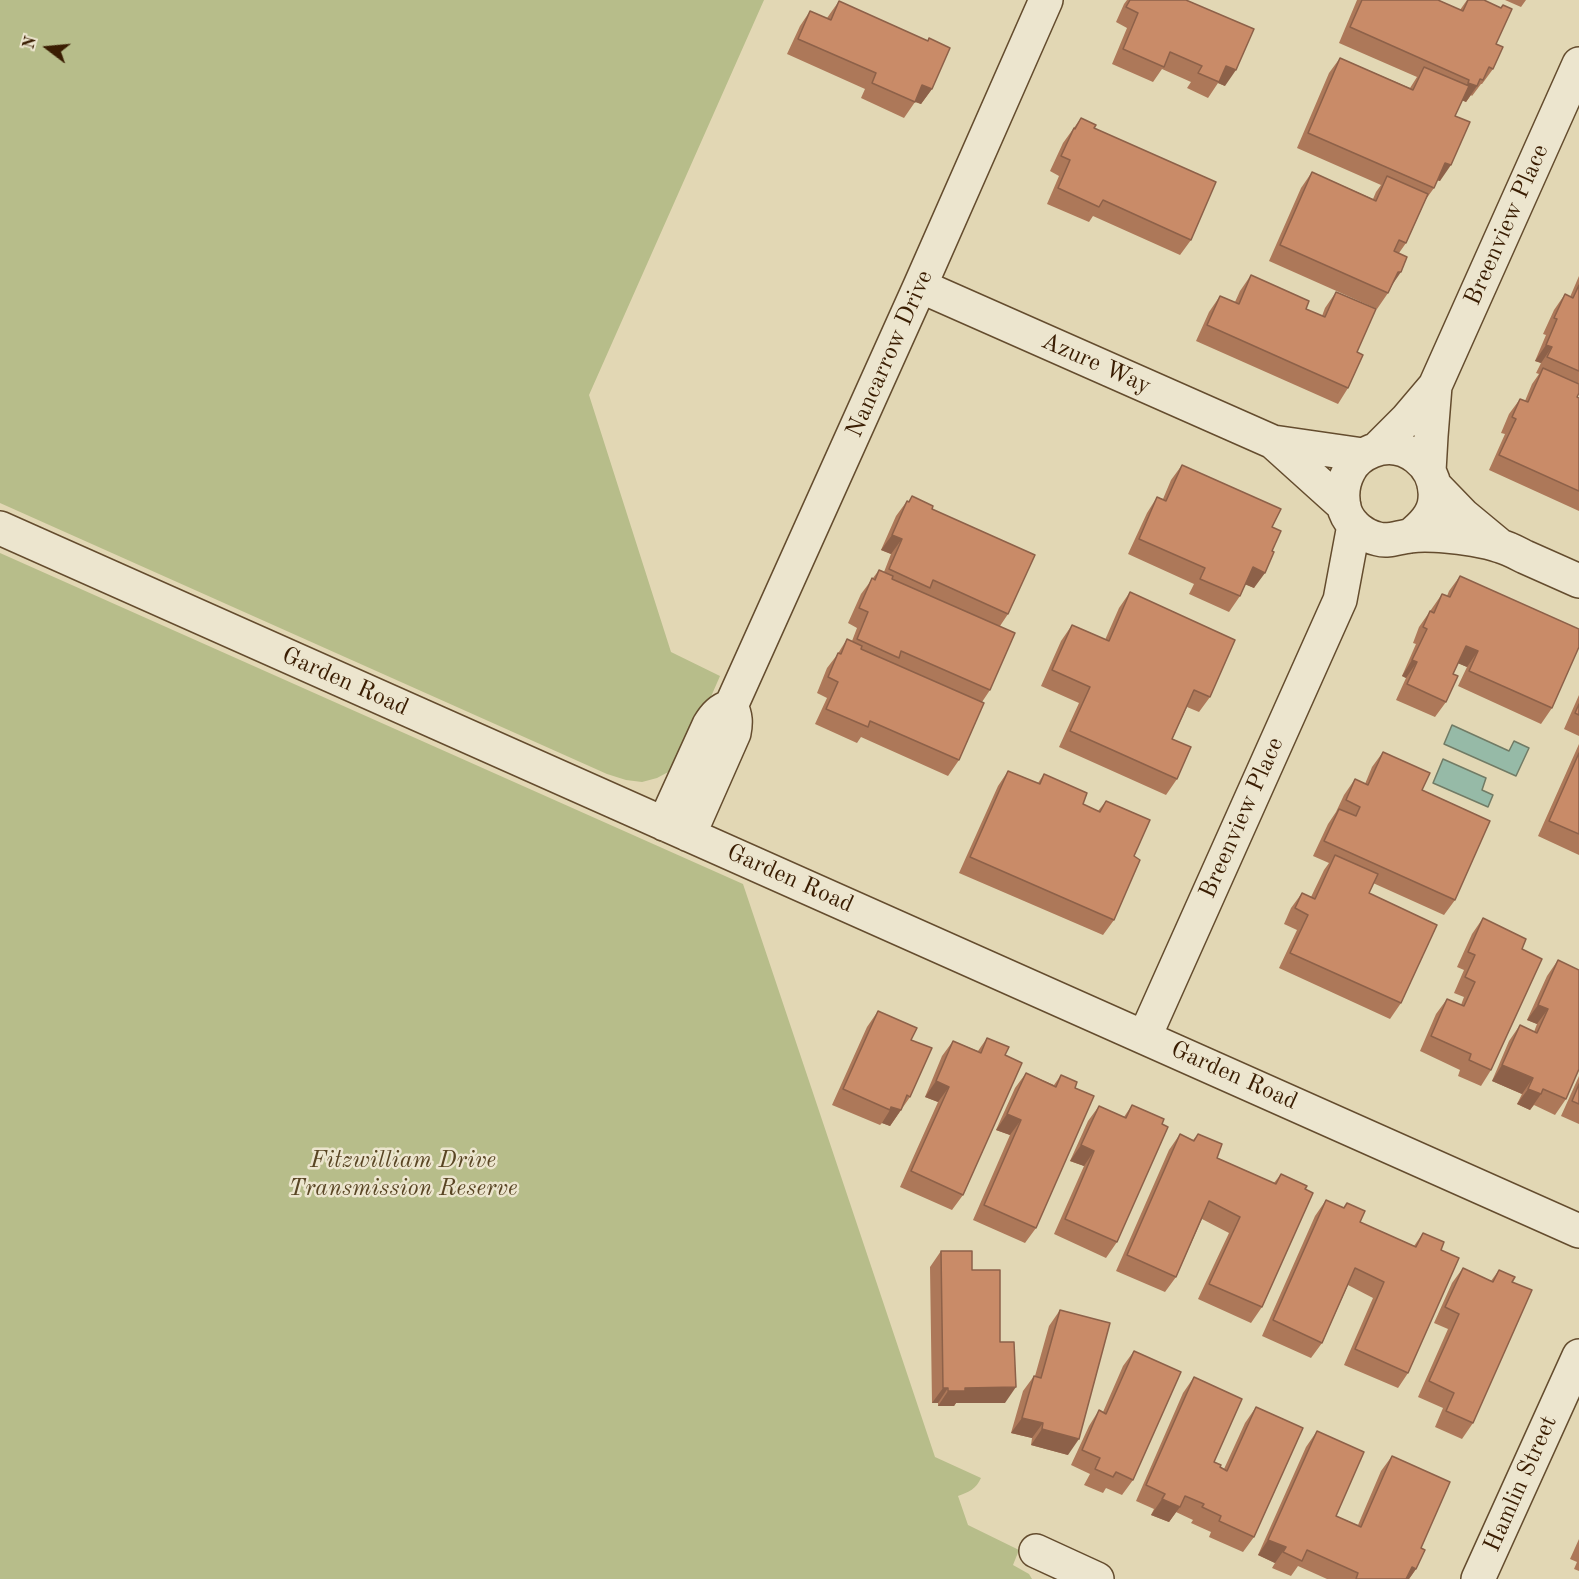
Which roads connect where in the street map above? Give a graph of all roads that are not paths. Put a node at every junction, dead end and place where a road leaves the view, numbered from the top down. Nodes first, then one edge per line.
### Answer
1 (1047, 0) edge
2 (1579, 64) edge
3 (920, 286) junction
4 (1435, 386) junction
5 (1273, 442) junction
6 (1370, 452) junction
7 (1432, 478) junction
8 (1349, 516) junction
9 (0, 528) edge
10 (1403, 538) junction
11 (1499, 545) junction
12 (1579, 581) edge
13 (1340, 600) junction
14 (677, 829) junction
15 (1145, 1036) junction
16 (1579, 1231) edge
17 (1579, 1356) edge
18 (1036, 1551) dead end
19 (1078, 1575) edge
20 (1478, 1579) edge

1 - 3 street, Nancarrow Drive
2 - 4 street, Breenview Place
3 - 5 street, Azure Way
3 - 14 street, Nancarrow Drive
4 - 6 street, Breenview Place
4 - 7 street, Breenview Place
5 - 6 street, Azure Way
5 - 8 street, Azure Way
6 - 7 street
6 - 8 street
7 - 10 street
7 - 11 street
8 - 10 street
8 - 13 street, Breenview Place
9 - 14 street, Garden Road
10 - 11 street
10 - 13 street, Breenview Place
11 - 12 street
13 - 15 street, Breenview Place
14 - 15 street, Garden Road
15 - 16 street, Garden Road
17 - 20 street, Hamlin Street
18 - 19 street

